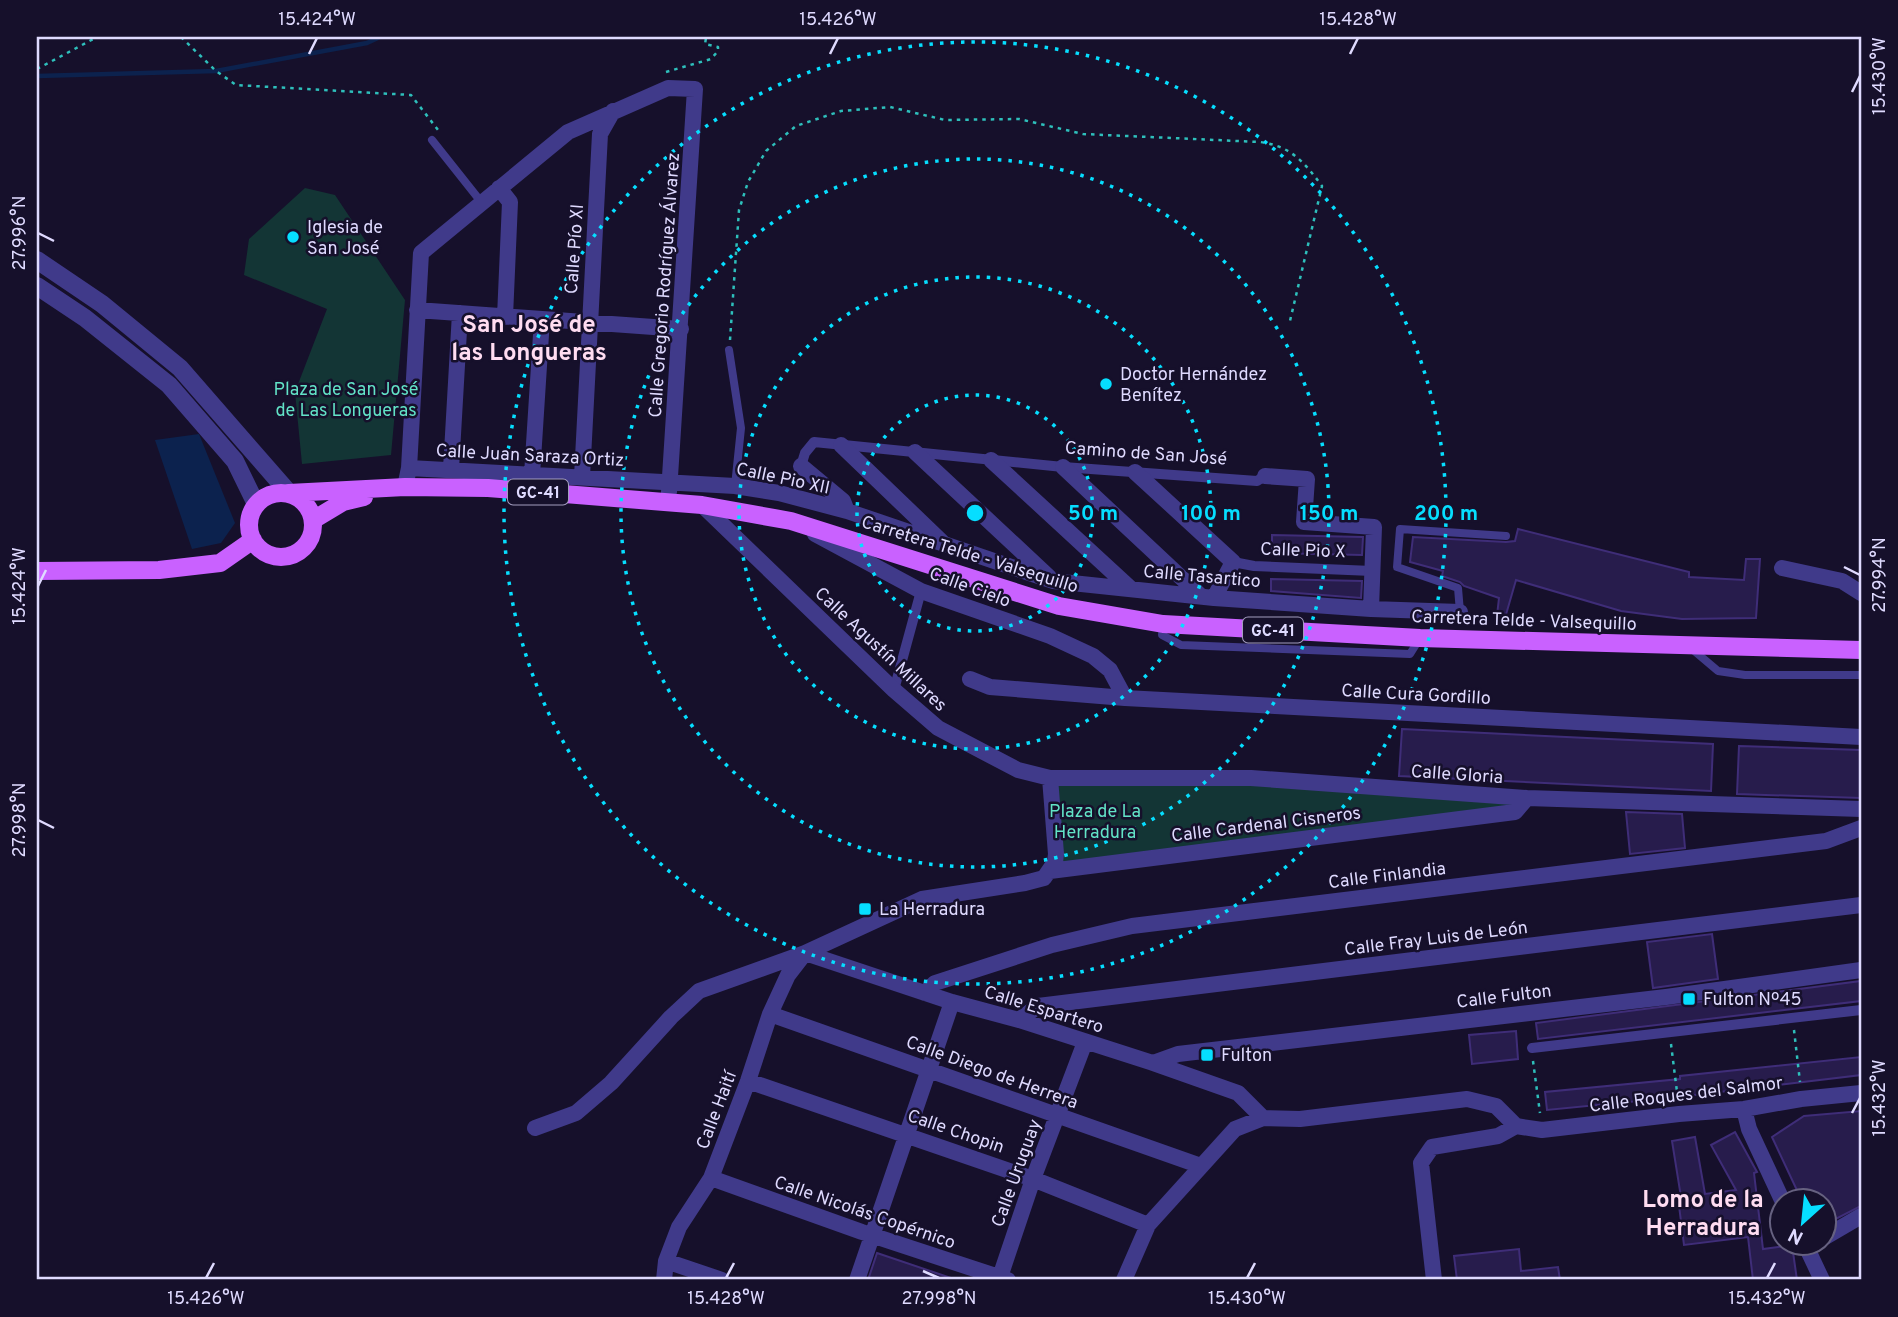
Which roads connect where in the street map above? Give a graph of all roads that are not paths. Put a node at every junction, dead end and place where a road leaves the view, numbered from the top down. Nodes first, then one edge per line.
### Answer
1 (613, 110) junction
2 (432, 140) dead end
3 (499, 188) junction
4 (482, 203) junction
5 (37, 260) edge
6 (37, 286) edge
7 (416, 310) junction
8 (460, 313) junction
9 (505, 317) junction
10 (542, 319) junction
11 (589, 322) junction
12 (681, 329) junction
13 (729, 350) road end
14 (841, 445) junction
15 (915, 452) junction
16 (991, 460) junction
17 (802, 466) joint
18 (1063, 467) junction
19 (409, 468) junction
20 (451, 469) junction
21 (1135, 472) junction
22 (532, 475) junction
23 (1265, 476) joint
24 (582, 477) junction
25 (735, 486) junction
26 (405, 487) junction
27 (669, 492) junction
28 (289, 494) junction
29 (256, 504) junction
30 (702, 506) junction
31 (847, 512) junction
32 (313, 520) junction
33 (791, 521) junction
34 (1506, 536) dead end
35 (253, 540) junction
36 (946, 546) junction
37 (1233, 562) junction
38 (1782, 568) dead end
39 (1372, 570) junction
40 (37, 571) edge
41 (1053, 581) junction
42 (1131, 589) junction
43 (921, 591) junction
44 (1861, 593) edge
45 (1208, 598) junction
46 (1371, 609) junction
47 (1460, 612) joint
48 (1689, 647) junction
49 (1861, 650) edge
50 (1861, 675) edge
51 (970, 679) dead end
52 (894, 690) junction
53 (1125, 698) junction
54 (1861, 737) edge
55 (1050, 778) junction
56 (1527, 798) junction
57 (1861, 809) edge
58 (1861, 828) edge
59 (1050, 871) junction
60 (1861, 905) edge
61 (805, 953) junction
62 (1861, 970) edge
63 (925, 993) junction
64 (952, 1002) junction
65 (1861, 1010) edge
66 (770, 1014) junction
67 (1019, 1020) junction
68 (1085, 1042) junction
69 (1532, 1048) road end
70 (1153, 1063) junction
71 (929, 1070) junction
72 (748, 1081) junction
73 (1861, 1093) edge
74 (1744, 1110) junction
75 (1057, 1116) junction
76 (1263, 1118) junction
77 (1516, 1126) junction
78 (535, 1128) dead end
79 (908, 1134) junction
80 (1201, 1166) junction
81 (711, 1178) junction
82 (1033, 1179) junction
83 (1776, 1188) edge
84 (1861, 1216) edge
85 (1148, 1225) junction
86 (1839, 1229) edge
87 (873, 1236) junction
88 (1813, 1258) edge
89 (666, 1261) junction
90 (1004, 1279) edge
91 (664, 1280) edge
92 (722, 1280) edge
93 (857, 1280) edge
94 (1124, 1280) edge
95 (1434, 1280) edge
96 (1822, 1280) edge

1 - 3 street
1 - 11 street, Calle Pío XI
1 - 12 street, Calle Gregorio Rodríguez Álvarez
2 - 4 lane
3 - 4 street
3 - 9 street
4 - 7 street
5 - 28 street
6 - 29 street
7 - 8 street
7 - 19 street
8 - 9 street
8 - 20 street
9 - 10 street
10 - 11 street
10 - 22 street
11 - 12 street
11 - 24 street, Calle Pío XI
12 - 27 street, Calle Gregorio Rodríguez Álvarez
13 - 25 lane
14 - 15 street, Camino de San José
14 - 17 street, Camino de San José
14 - 36 street
15 - 16 street, Camino de San José
15 - 41 street
16 - 18 street, Camino de San José
16 - 42 street
17 - 31 street, Calle Pio XII
18 - 21 street, Camino de San José
18 - 45 street
19 - 20 street, Calle Juan Saraza Ortiz
19 - 26 street
20 - 22 street, Calle Juan Saraza Ortiz
21 - 23 street, Camino de San José
21 - 37 street
22 - 24 street, Calle Juan Saraza Ortiz
23 - 39 street, Camino de San José
24 - 27 street, Calle Juan Saraza Ortiz
25 - 27 street, Calle Pio XII
25 - 31 street, Calle Pio XII
26 - 27 main road, Carretera Telde - Valsequillo / GC-41
26 - 28 main road, Carretera Telde - Valsequillo / GC-41
26 - 32 main road, Carretera Telde - Valsequillo / GC-41
27 - 30 main road, Carretera Telde - Valsequillo / GC-41
28 - 29 main road, GC-41
28 - 32 main road
29 - 35 main road
30 - 33 main road, Carretera Telde - Valsequillo / GC-41
30 - 52 street, Calle Agustín Millares
31 - 36 street, Calle Pio XII
32 - 35 main road
33 - 43 street, Calle Cielo
33 - 48 main road, Carretera Telde - Valsequillo / GC-41
34 - 47 lane
35 - 40 main road
36 - 41 street, Calle Tasartico
37 - 39 street, Calle Pio X
37 - 45 street
38 - 44 street
39 - 46 street, Camino de San José
41 - 42 street, Calle Tasartico
42 - 45 street, Calle Tasartico
43 - 52 street
43 - 53 street, Calle Cielo
45 - 46 street, Calle Tasartico
46 - 47 street, Calle Tasartico
48 - 49 main road, Carretera Telde - Valsequillo / GC-41
48 - 50 lane
51 - 53 street, Calle Cura Gordillo
52 - 55 street, Calle Agustín Millares
53 - 54 street, Calle Cura Gordillo
55 - 56 street, Calle Gloria
55 - 59 street
56 - 57 street, Calle Gloria
56 - 59 street, Calle Cardenal Cisneros
58 - 63 street, Calle Finlandia
59 - 61 street, Calle Cardenal Cisneros
60 - 67 street, Calle Fray Luis de León
61 - 63 street, Calle Espartero
61 - 66 street, Calle Haití
61 - 78 street, Calle Cardenal Cisneros
62 - 70 street, Calle Fulton
63 - 64 street, Calle Espartero
64 - 67 street, Calle Espartero
64 - 71 street
65 - 69 street
66 - 71 street, Calle Diego de Herrera
66 - 72 street, Calle Haití
67 - 68 street, Calle Espartero
68 - 70 street, Calle Espartero
68 - 75 street, Calle Uruguay
70 - 76 street, Calle Espartero
71 - 75 street, Calle Diego de Herrera
71 - 79 street
72 - 79 street, Calle Chopin
72 - 81 street, Calle Haití
73 - 74 street, Calle Roques del Salmor
74 - 77 street, Calle Roques del Salmor
74 - 83 street
75 - 80 street, Calle Diego de Herrera
75 - 82 street, Calle Uruguay
76 - 77 street
76 - 80 street
77 - 95 street, Calle Roques del Salmor
79 - 82 street, Calle Chopin
79 - 87 street
80 - 85 street
81 - 87 street, Calle Nicolás Copérnico
81 - 89 street, Calle Haití
82 - 85 street, Calle Chopin
82 - 90 street, Calle Uruguay
84 - 86 street
85 - 94 street
87 - 90 street, Calle Nicolás Copérnico
87 - 93 street
88 - 96 street
89 - 91 street, Calle Haití
89 - 92 street

